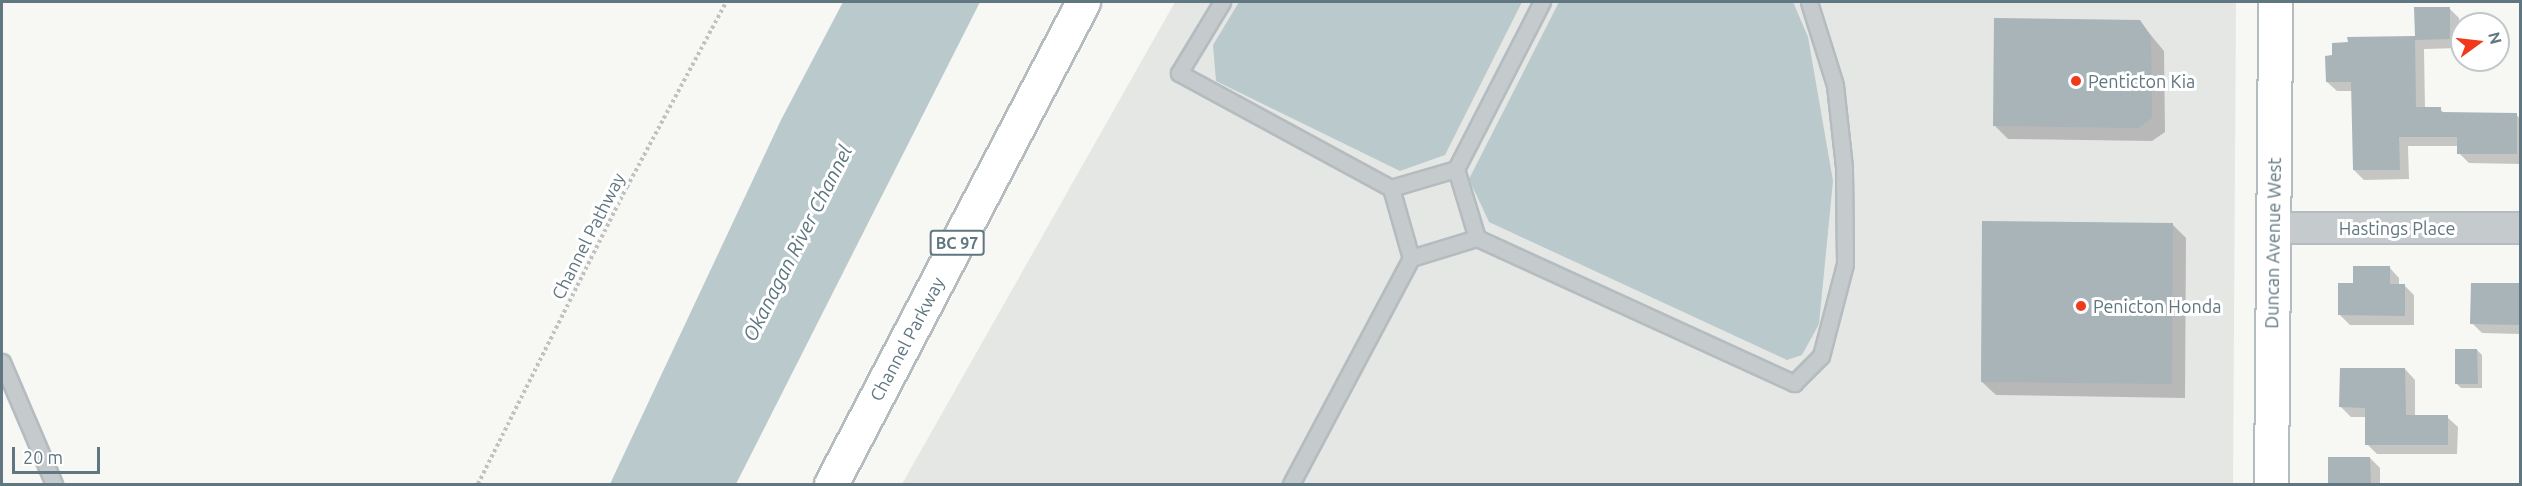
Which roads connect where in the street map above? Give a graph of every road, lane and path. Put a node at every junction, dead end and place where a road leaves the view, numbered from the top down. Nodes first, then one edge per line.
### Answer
1 (726, 2) edge
2 (1083, 2) edge
3 (1222, 2) edge
4 (1542, 2) edge
5 (1809, 2) edge
6 (2275, 2) edge
7 (1456, 169) junction
8 (1391, 188) junction
9 (2273, 228) junction
10 (2520, 228) edge
11 (1477, 238) junction
12 (1411, 258) junction
13 (2, 362) edge
14 (54, 484) edge
15 (478, 484) edge
16 (831, 484) edge
17 (1291, 484) edge
18 (2271, 484) edge

1 - 15 path, Channel Pathway
2 - 16 main road, Channel Parkway / BC 97
3 - 8 lane
4 - 7 lane
5 - 11 lane
6 - 9 main road, Duncan Avenue West
7 - 8 lane
7 - 11 lane
8 - 12 lane
9 - 10 street, Hastings Place
9 - 18 main road, Duncan Avenue West
11 - 12 lane
12 - 17 lane
13 - 14 lane

